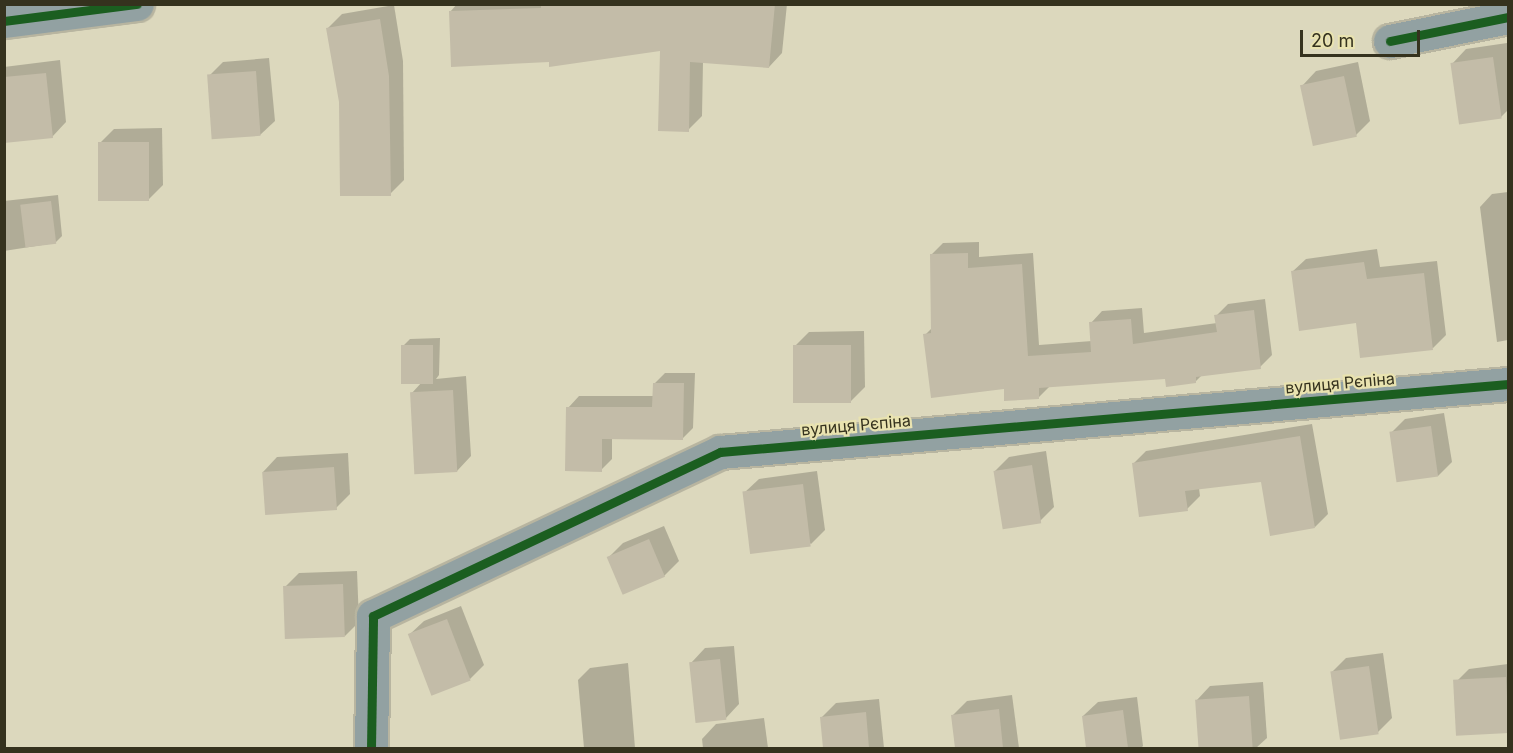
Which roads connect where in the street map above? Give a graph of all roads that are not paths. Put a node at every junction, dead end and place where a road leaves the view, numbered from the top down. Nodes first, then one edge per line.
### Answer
1 (137, 4) edge
2 (1509, 17) edge
3 (4, 21) edge
4 (1390, 40) dead end
5 (1509, 384) edge
6 (371, 748) edge

1 - 3 street
2 - 4 street
5 - 6 street, вулиця Рєпіна

